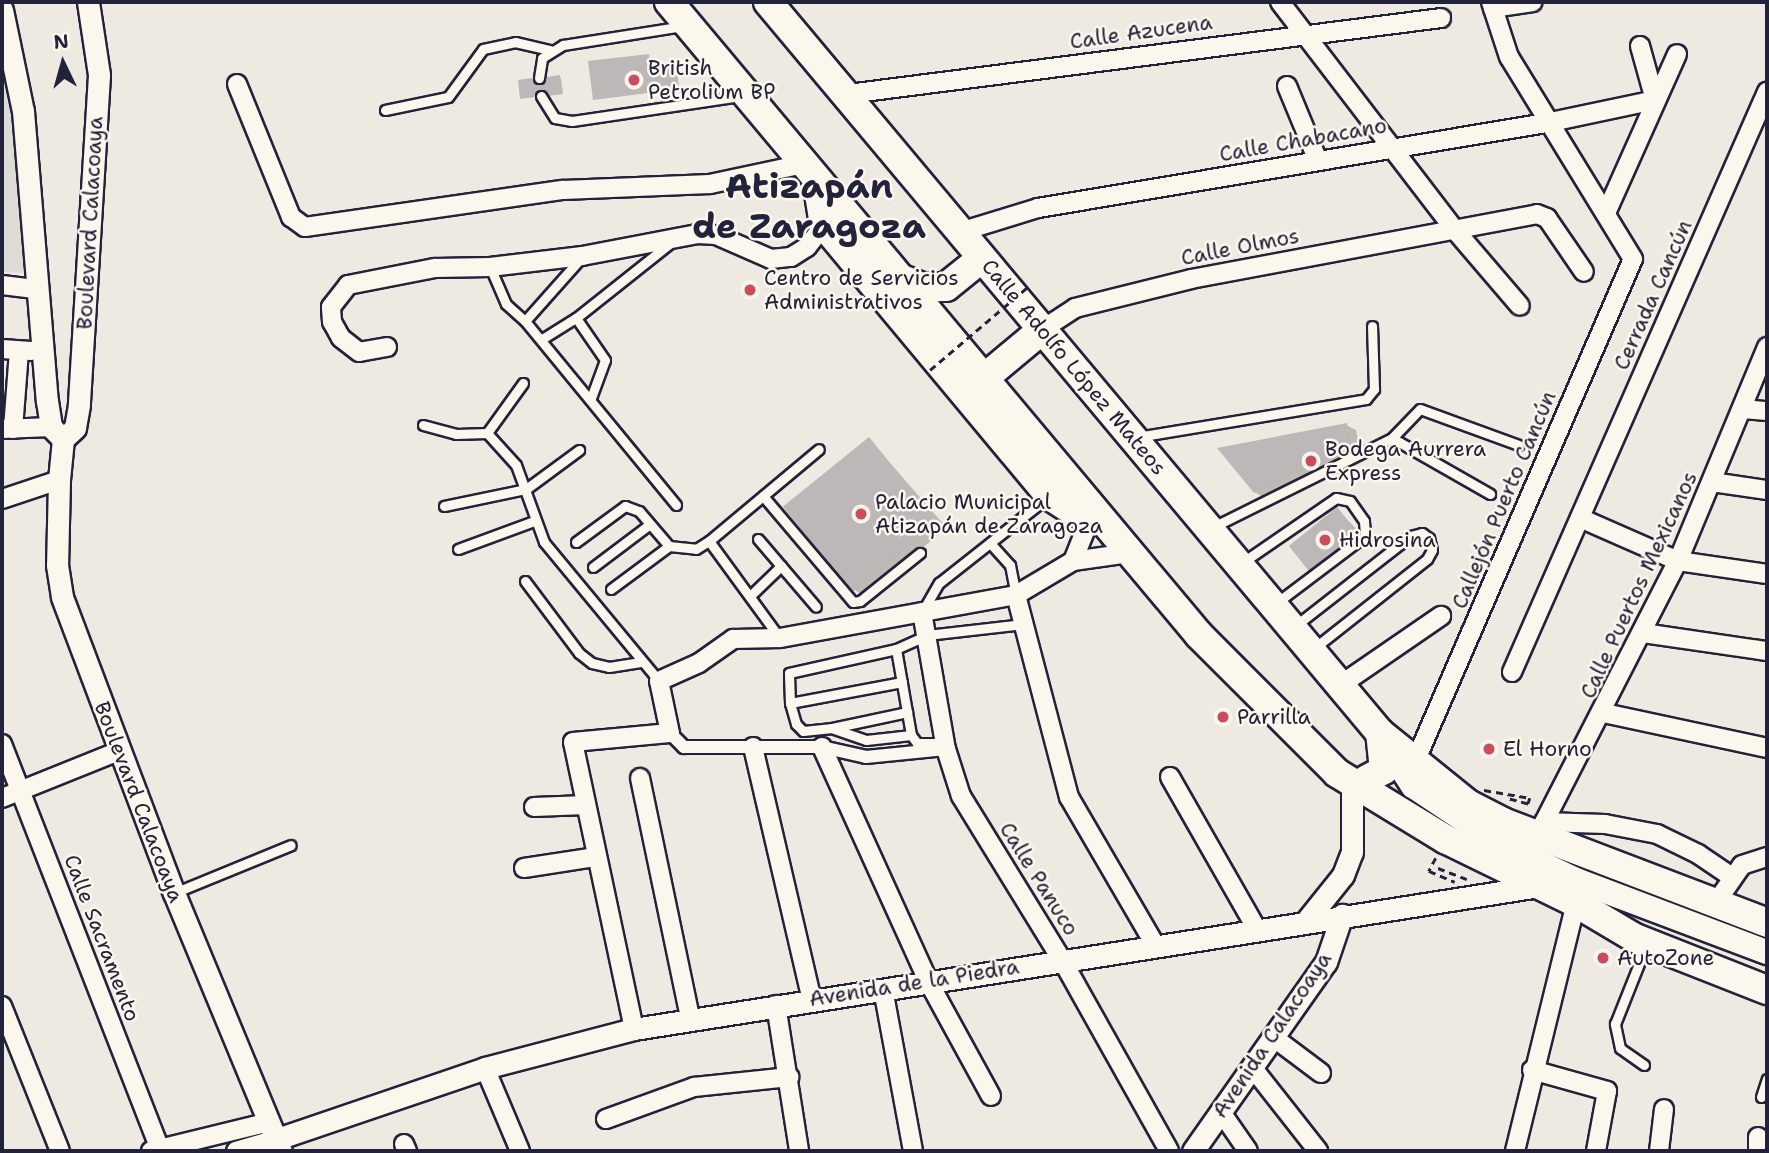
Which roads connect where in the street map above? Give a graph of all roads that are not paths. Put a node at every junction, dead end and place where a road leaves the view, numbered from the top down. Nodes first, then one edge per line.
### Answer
1 (88, 2) edge
2 (669, 2) edge
3 (768, 2) edge
4 (1280, 2) edge
5 (1533, 2) edge
6 (1492, 5) edge
7 (2, 10) edge
8 (1441, 18) dead end
9 (688, 26) junction
10 (1307, 33) junction
11 (1640, 46) dead end
12 (550, 50) junction
13 (1676, 54) dead end
14 (539, 78) dead end
15 (237, 84) dead end
16 (1287, 86) dead end
17 (1767, 92) edge
18 (848, 94) junction
19 (541, 96) dead end
20 (744, 96) junction
21 (1655, 100) junction
22 (385, 110) dead end
23 (1546, 123) junction
24 (1391, 149) junction
25 (1318, 161) junction
26 (810, 173) junction
27 (1606, 213) junction
28 (824, 225) junction
29 (1454, 229) junction
30 (960, 232) junction
31 (677, 237) junction
32 (582, 256) junction
33 (982, 258) junction
34 (490, 267) junction
35 (1584, 272) dead end
36 (891, 284) junction
37 (2, 285) edge
38 (35, 289) junction
39 (1520, 306) dead end
40 (576, 318) junction
41 (525, 321) junction
42 (1372, 326) dead end
43 (1042, 329) junction
44 (542, 339) junction
45 (387, 347) dead end
46 (10, 350) edge
47 (41, 350) junction
48 (1767, 352) edge
49 (982, 380) junction
50 (523, 383) dead end
51 (592, 398) junction
52 (1743, 409) junction
53 (1767, 411) edge
54 (423, 425) dead end
55 (8, 429) edge
56 (57, 433) junction
57 (487, 433) junction
58 (1135, 438) junction
59 (1392, 438) junction
60 (1519, 445) dead end
61 (819, 449) dead end
62 (579, 450) dead end
63 (59, 480) junction
64 (1712, 482) junction
65 (526, 489) junction
66 (1767, 490) edge
67 (1490, 494) dead end
68 (762, 496) junction
69 (1050, 496) junction
70 (2, 499) edge
71 (676, 505) dead end
72 (444, 506) dead end
73 (1093, 511) junction
74 (1580, 518) junction
75 (534, 521) junction
76 (650, 524) junction
77 (1209, 530) junction
78 (758, 539) dead end
79 (709, 541) junction
80 (576, 542) dead end
81 (990, 543) junction
82 (669, 546) junction
83 (458, 549) dead end
84 (920, 553) dead end
85 (1129, 553) junction
86 (1073, 561) junction
87 (1678, 561) junction
88 (1238, 565) junction
89 (593, 566) dead end
90 (781, 566) junction
91 (1767, 574) edge
92 (524, 581) dead end
93 (611, 589) dead end
94 (751, 595) junction
95 (1016, 595) junction
96 (1272, 606) junction
97 (816, 607) dead end
98 (922, 612) junction
99 (1441, 616) dead end
100 (1023, 624) junction
101 (1291, 629) junction
102 (1643, 633) junction
103 (927, 635) junction
104 (780, 638) junction
105 (896, 649) junction
106 (1767, 651) edge
107 (1309, 652) junction
108 (641, 662) junction
109 (1511, 672) dead end
110 (659, 681) junction
111 (902, 682) junction
112 (1339, 686) junction
113 (790, 703) junction
114 (907, 712) junction
115 (1604, 713) junction
116 (832, 728) junction
117 (670, 733) junction
118 (1380, 733) junction
119 (911, 736) junction
120 (2, 744) edge
121 (946, 746) junction
122 (753, 747) junction
123 (821, 747) junction
124 (1767, 748) edge
125 (119, 751) junction
126 (1414, 764) junction
127 (1170, 777) dead end
128 (640, 778) dead end
129 (1352, 779) junction
130 (20, 791) junction
131 (2, 798) edge
132 (586, 805) junction
133 (534, 807) dead end
134 (1541, 829) junction
135 (291, 845) dead end
136 (596, 857) junction
137 (1767, 857) edge
138 (524, 868) dead end
139 (1731, 877) junction
140 (1539, 886) junction
141 (174, 893) junction
142 (1576, 903) junction
143 (1715, 904) junction
144 (1342, 915) junction
145 (1307, 920) junction
146 (1767, 923) edge
147 (1256, 928) junction
148 (1647, 943) junction
149 (1155, 945) junction
150 (1767, 952) edge
151 (1062, 960) junction
152 (1767, 966) edge
153 (928, 981) junction
154 (883, 989) junction
155 (1767, 990) edge
156 (812, 1000) junction
157 (776, 1005) junction
158 (2, 1006) edge
159 (690, 1018) junction
160 (634, 1029) junction
161 (1273, 1037) junction
162 (1644, 1065) dead end
163 (1252, 1067) junction
164 (485, 1068) junction
165 (1532, 1070) junction
166 (1321, 1073) dead end
167 (789, 1077) junction
168 (1767, 1079) edge
169 (991, 1096) dead end
170 (1761, 1097) dead end
171 (1664, 1110) dead end
172 (1221, 1112) junction
173 (606, 1119) dead end
174 (276, 1137) edge
175 (61, 1151) edge
176 (157, 1151) edge
177 (236, 1151) edge
178 (520, 1151) edge
179 (799, 1151) edge
180 (913, 1151) edge
181 (1169, 1151) edge
182 (1193, 1151) edge
183 (1248, 1151) edge
184 (1318, 1151) edge
185 (1515, 1151) edge
186 (1597, 1151) edge
187 (1659, 1151) edge

1 - 56 street, Boulevard Calacoaya
2 - 9 main road
3 - 18 main road, Calle Adolfo López Mateos
4 - 10 street
5 - 6 street
6 - 23 street
7 - 38 street, Boulevard Calacoaya
8 - 10 street, Calle Azucena
9 - 12 lane
9 - 20 main road
10 - 18 street, Calle Azucena
10 - 24 street
11 - 21 street
12 - 14 lane
12 - 22 lane
13 - 21 street
15 - 26 street
16 - 25 street
17 - 74 street, Cerrada Cancún
18 - 30 main road, Calle Adolfo López Mateos
19 - 20 lane
20 - 26 main road
21 - 23 street, Calle Chabacano
21 - 27 street
23 - 24 street, Calle Chabacano
23 - 27 street
24 - 25 street, Calle Chabacano
24 - 29 street
25 - 30 street, Calle Chabacano
26 - 28 main road
26 - 36 main road
27 - 126 street, Callejón Puerto Cancún
28 - 31 street
28 - 36 main road
29 - 35 street, Calle Olmos
29 - 39 street
29 - 43 street, Calle Olmos
30 - 33 main road, Calle Adolfo López Mateos
31 - 32 street
31 - 40 lane
32 - 34 street
32 - 41 lane
33 - 36 main road
33 - 43 main road, Calle Adolfo López Mateos
34 - 41 lane
34 - 45 street
36 - 49 main road
36 - 69 main road
37 - 38 street
38 - 47 street, Boulevard Calacoaya
40 - 44 lane
40 - 51 lane
41 - 44 lane
42 - 58 lane
43 - 49 main road
43 - 58 main road, Calle Adolfo López Mateos
44 - 51 lane
46 - 47 street
46 - 55 street
47 - 56 street, Boulevard Calacoaya
48 - 52 street, Calle Puertos Mexicanos
49 - 73 main road
50 - 57 lane
51 - 71 lane
52 - 53 street
52 - 64 street, Calle Puertos Mexicanos
54 - 57 lane
55 - 56 street
56 - 63 street, Boulevard Calacoaya
57 - 65 lane
58 - 77 main road, Calle Adolfo López Mateos
59 - 60 lane
59 - 67 lane
59 - 77 lane
61 - 68 lane
62 - 65 lane
63 - 70 street
63 - 125 street, Boulevard Calacoaya
64 - 66 street
64 - 87 street, Calle Puertos Mexicanos
65 - 72 lane
65 - 75 lane
68 - 79 lane
68 - 84 lane
69 - 73 main road
69 - 81 lane
73 - 85 main road
73 - 86 street
74 - 87 street
74 - 109 street, Cerrada Cancún
75 - 83 lane
75 - 108 lane
76 - 80 lane
76 - 82 lane
76 - 89 lane
77 - 88 main road, Calle Adolfo López Mateos
78 - 90 lane
79 - 82 lane
79 - 94 lane
81 - 95 lane
81 - 98 lane
82 - 93 lane
85 - 86 street
85 - 129 main road
86 - 95 street
87 - 91 street
87 - 102 street, Calle Puertos Mexicanos
88 - 96 main road, Calle Adolfo López Mateos
88 - 96 lane
90 - 94 lane
90 - 97 lane
92 - 108 lane
94 - 104 lane
95 - 98 street
95 - 100 street
96 - 101 main road, Calle Adolfo López Mateos
98 - 103 street, Calle Panuco
98 - 104 street
99 - 112 street
100 - 103 lane
100 - 149 street
101 - 107 main road, Calle Adolfo López Mateos
101 - 107 lane
102 - 106 street
102 - 115 street, Calle Puertos Mexicanos
103 - 105 lane
103 - 121 street, Calle Panuco
104 - 110 street
105 - 111 lane
105 - 113 lane
107 - 112 main road, Calle Adolfo López Mateos
108 - 110 lane
110 - 117 street
111 - 113 lane
111 - 114 lane
112 - 118 main road, Calle Adolfo López Mateos
113 - 116 lane
114 - 116 lane
114 - 119 lane
115 - 124 street
115 - 134 street, Calle Puertos Mexicanos
116 - 119 lane
117 - 122 street
117 - 132 street
118 - 126 main road, Calle Adolfo López Mateos
118 - 129 main road
118 - 150 main road
119 - 121 lane
120 - 130 street, Calle Sacramento
121 - 123 street
121 - 151 street, Calle Panuco
122 - 123 street
122 - 156 street
123 - 153 street
125 - 130 street
125 - 141 street, Boulevard Calacoaya
126 - 134 main road, Calle Adolfo López Mateos
127 - 147 street
128 - 159 street
129 - 140 main road
129 - 140 main road
129 - 145 street
130 - 131 street
130 - 176 street, Calle Sacramento
132 - 133 street
132 - 136 street
134 - 139 street
134 - 143 main road, Calle Adolfo López Mateos
135 - 141 lane
136 - 138 street
136 - 160 street
137 - 139 street
139 - 143 street
140 - 142 main road
140 - 144 street, Avenida de la Piedra
141 - 174 street, Boulevard Calacoaya
142 - 148 main road
142 - 152 main road
142 - 165 street
143 - 146 main road, Calle Adolfo López Mateos
144 - 145 street, Avenida de la Piedra
144 - 161 street, Avenida Calacoaya
145 - 147 street, Avenida de la Piedra
147 - 149 street, Avenida de la Piedra
148 - 155 main road
148 - 162 lane
149 - 151 street, Avenida de la Piedra
151 - 153 street, Avenida de la Piedra
151 - 181 street, Calle Panuco
153 - 154 street, Avenida de la Piedra
153 - 169 street
154 - 156 street, Avenida de la Piedra
154 - 180 street
156 - 157 street, Avenida de la Piedra
157 - 159 street, Avenida de la Piedra
157 - 167 street
158 - 175 street
159 - 160 street, Avenida de la Piedra
160 - 164 street, Avenida de la Piedra
161 - 163 street, Avenida Calacoaya
161 - 166 street
163 - 172 street, Avenida Calacoaya
163 - 184 street
164 - 174 street, Avenida de la Piedra
164 - 178 street
165 - 185 street
165 - 186 street
167 - 173 street
167 - 179 street
168 - 170 lane
171 - 187 street
172 - 182 street, Avenida Calacoaya
172 - 183 street
174 - 176 street
174 - 177 street

